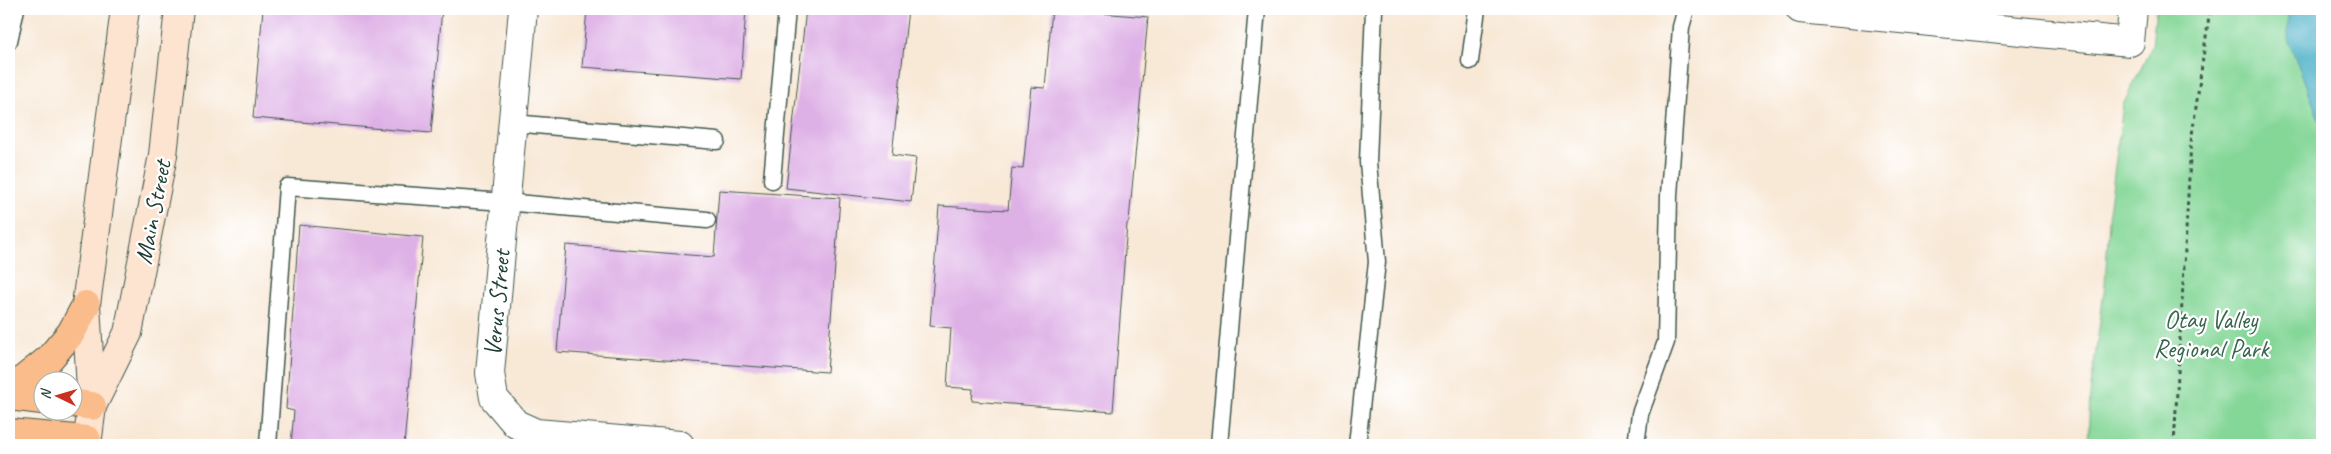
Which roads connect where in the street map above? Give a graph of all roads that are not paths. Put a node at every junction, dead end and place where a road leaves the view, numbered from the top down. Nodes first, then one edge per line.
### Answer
1 (16, 9) edge
2 (125, 9) edge
3 (179, 9) edge
4 (523, 9) edge
5 (786, 9) edge
6 (1257, 9) edge
7 (1374, 9) edge
8 (1477, 9) edge
9 (1686, 9) edge
10 (1800, 9) edge
11 (2133, 9) edge
12 (1903, 14) edge
13 (9, 41) edge
14 (1470, 61) dead end
15 (513, 123) junction
16 (717, 140) dead end
17 (772, 180) dead end
18 (505, 202) junction
19 (707, 220) dead end
20 (86, 305) junction
21 (9, 391) edge
22 (9, 396) edge
23 (32, 399) edge
24 (82, 404) edge
25 (9, 433) edge
26 (87, 443) edge
27 (268, 445) edge
28 (680, 445) edge
29 (1219, 445) edge
30 (1358, 445) edge
31 (1636, 445) edge

1 - 13 lane
2 - 20 main road, Main Street
3 - 24 main road, Main Street
4 - 15 street, Verus Street
5 - 17 lane
6 - 29 lane
7 - 30 lane
8 - 14 lane
9 - 31 lane
10 - 12 street
11 - 12 street
15 - 16 lane
15 - 18 street, Verus Street
18 - 19 lane
18 - 27 lane
18 - 28 street, Verus Street
20 - 21 highway
20 - 24 main road, Main Street
22 - 23 highway
24 - 26 main road, Main Street
25 - 26 highway

